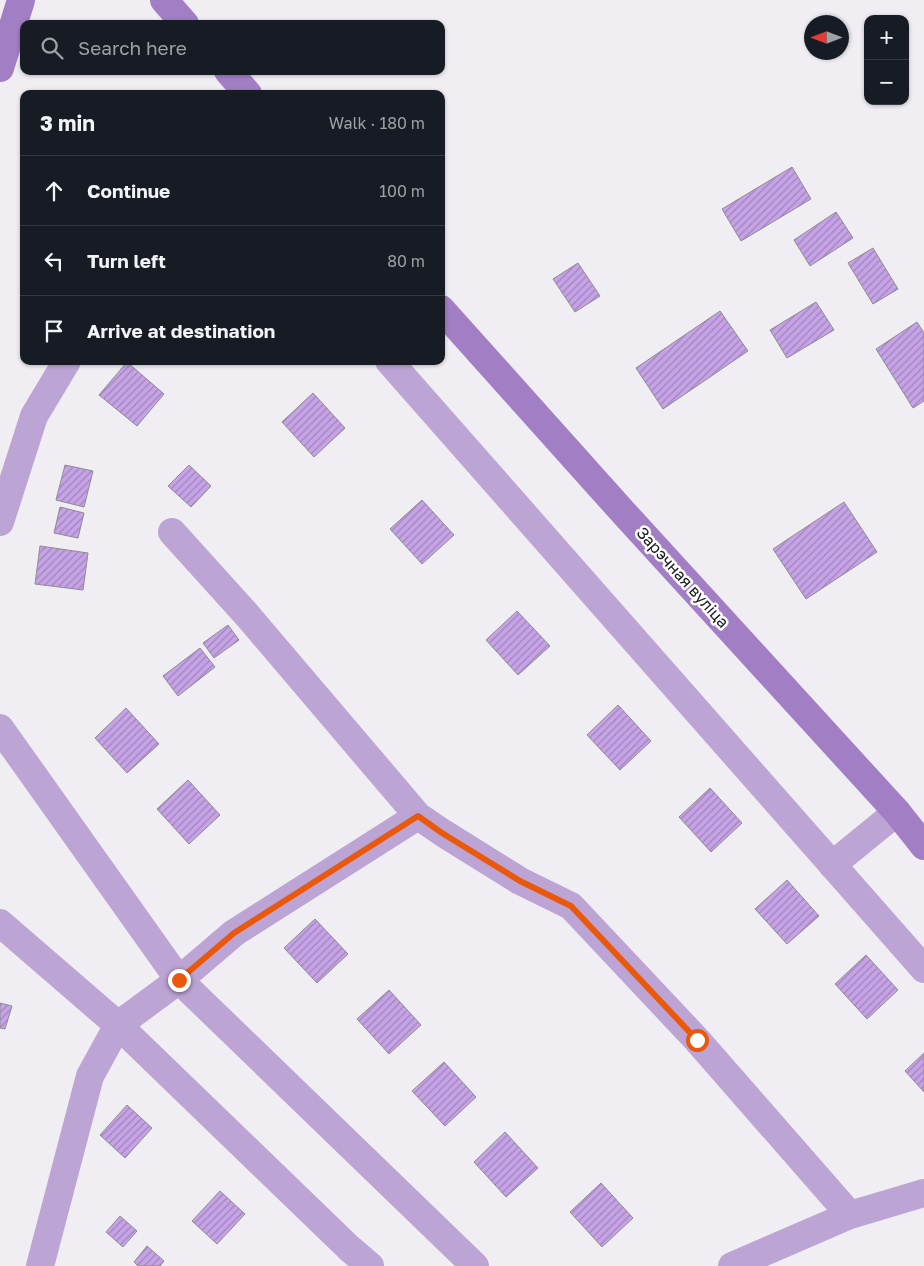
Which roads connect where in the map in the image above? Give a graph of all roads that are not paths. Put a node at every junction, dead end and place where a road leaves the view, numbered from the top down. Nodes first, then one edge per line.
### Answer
1 (21, 0) edge
2 (164, 0) edge
3 (182, 20) edge
4 (0, 68) edge
5 (231, 75) edge
6 (245, 90) edge
7 (445, 313) edge
8 (64, 365) edge
9 (393, 365) edge
10 (0, 522) edge
11 (172, 532) dead end
12 (0, 728) edge
13 (897, 812) junction
14 (418, 816) junction
15 (924, 846) edge
16 (832, 865) junction
17 (0, 923) edge
18 (924, 969) edge
19 (179, 980) junction
20 (118, 1025) junction
21 (924, 1193) edge
22 (850, 1216) junction
23 (341, 1257) edge
24 (40, 1266) edge
25 (370, 1266) edge
26 (476, 1266) edge
27 (732, 1266) edge

1 - 4 street
2 - 3 street
5 - 6 street
7 - 13 street, Зарэчная вуліца
8 - 10 street
9 - 16 street
11 - 14 street
12 - 19 street
13 - 15 street, Зарэчная вуліца
13 - 16 street
14 - 19 street
14 - 22 street
16 - 18 street
17 - 20 street
19 - 20 street
19 - 26 street
20 - 23 street
20 - 24 street
21 - 22 street
22 - 27 street
23 - 25 street

